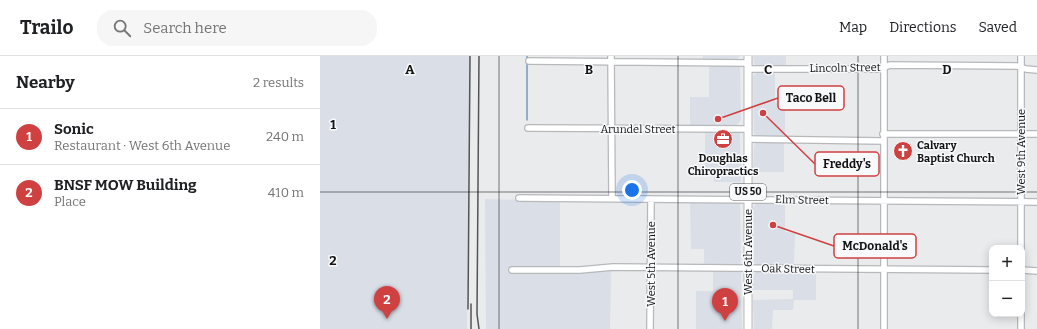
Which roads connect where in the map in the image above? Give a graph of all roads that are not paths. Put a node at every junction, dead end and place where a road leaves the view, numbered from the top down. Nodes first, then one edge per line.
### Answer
1 (884, 56) edge
2 (1021, 56) edge
3 (611, 59) edge
4 (529, 61) dead end
5 (748, 62) edge
6 (884, 68) junction
7 (1021, 68) junction
8 (1037, 70) edge
9 (528, 128) dead end
10 (612, 128) junction
11 (748, 130) junction
12 (1021, 133) junction
13 (883, 134) junction
14 (1037, 134) edge
15 (748, 139) junction
16 (883, 141) junction
17 (519, 198) dead end
18 (612, 198) junction
19 (651, 199) junction
20 (748, 199) junction
21 (884, 201) junction
22 (1021, 202) junction
23 (1037, 202) edge
24 (1021, 245) edge
25 (650, 267) junction
26 (748, 268) junction
27 (512, 270) dead end
28 (884, 270) junction
29 (989, 270) edge
30 (1025, 270) edge
31 (1037, 271) edge
32 (1021, 317) edge
33 (650, 329) edge
34 (748, 329) edge
35 (884, 329) edge
36 (1021, 329) edge

1 - 6 street
2 - 7 street, West 9th Avenue
3 - 4 street, Lincoln Street
3 - 5 street, Lincoln Street
3 - 10 street
5 - 6 street, Lincoln Street
5 - 11 main road, West 6th Avenue / US 50
6 - 7 street, Lincoln Street
6 - 13 street
7 - 8 street, Lincoln Street
7 - 12 street, West 9th Avenue
9 - 10 street, Arundel Street
10 - 11 street, Arundel Street
10 - 18 street
11 - 15 main road, West 6th Avenue / US 50
12 - 13 street
12 - 14 street
12 - 22 street, West 9th Avenue
13 - 16 street
15 - 16 street
15 - 20 main road, West 6th Avenue / US 50
16 - 21 street
17 - 18 street, Elm Street
18 - 19 street, Elm Street
19 - 20 street, Elm Street
19 - 25 street, West 5th Avenue
20 - 21 street, Elm Street
20 - 26 main road, West 6th Avenue / US 50
21 - 22 street, Elm Street
21 - 28 street
22 - 23 street, Elm Street
22 - 24 street, West 9th Avenue
25 - 26 street, Oak Street
25 - 27 street, Oak Street
25 - 33 street, West 5th Avenue
26 - 28 street, Oak Street
26 - 34 main road, West 6th Avenue / US 50
28 - 29 street, Oak Street
28 - 35 street
30 - 31 street
32 - 36 street

